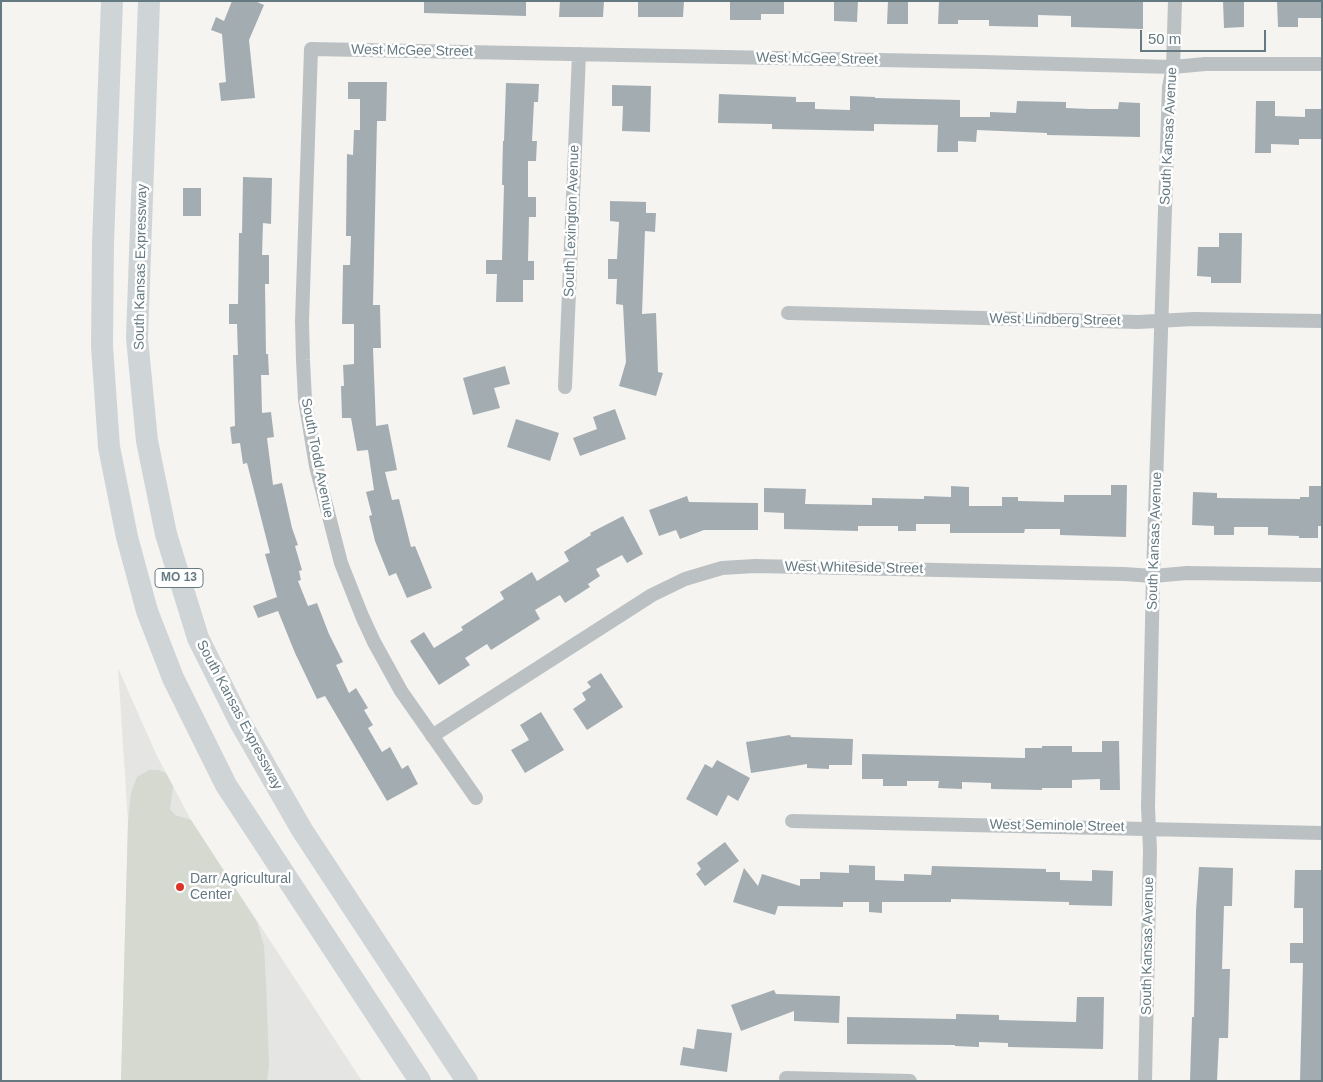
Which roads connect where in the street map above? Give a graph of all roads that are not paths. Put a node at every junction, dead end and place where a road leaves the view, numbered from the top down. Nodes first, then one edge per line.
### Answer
1 (112, 1) edge
2 (149, 1) edge
3 (1175, 1) edge
4 (311, 49) joint
5 (578, 54) junction
6 (1322, 64) edge
7 (1173, 67) junction
8 (788, 313) dead end
9 (1162, 321) junction
10 (1322, 321) edge
11 (565, 387) dead end
12 (1322, 575) edge
13 (1153, 576) junction
14 (432, 736) junction
15 (476, 798) dead end
16 (792, 821) dead end
17 (1150, 828) junction
18 (1322, 833) edge
19 (786, 1078) dead end
20 (420, 1081) edge
21 (467, 1081) edge
22 (910, 1081) edge
23 (1145, 1081) edge

1 - 20 main road, MO 13
2 - 21 main road, South Kansas Expressway / MO 13
3 - 7 street, South Kansas Avenue
4 - 5 street, West McGee Street
4 - 14 street, South Todd Avenue
5 - 7 street, West McGee Street
5 - 11 street, South Lexington Avenue
6 - 7 street, West McGee Street
7 - 9 street, South Kansas Avenue
8 - 9 street, West Lindberg Street
9 - 10 street, West Lindberg Street
9 - 13 street, South Kansas Avenue
12 - 13 street, West Whiteside Street
13 - 14 street, West Whiteside Street
13 - 17 street, South Kansas Avenue
14 - 15 street, South Todd Avenue
16 - 17 street, West Seminole Street
17 - 18 street, West Seminole Street
17 - 23 street, South Kansas Avenue
19 - 22 street

